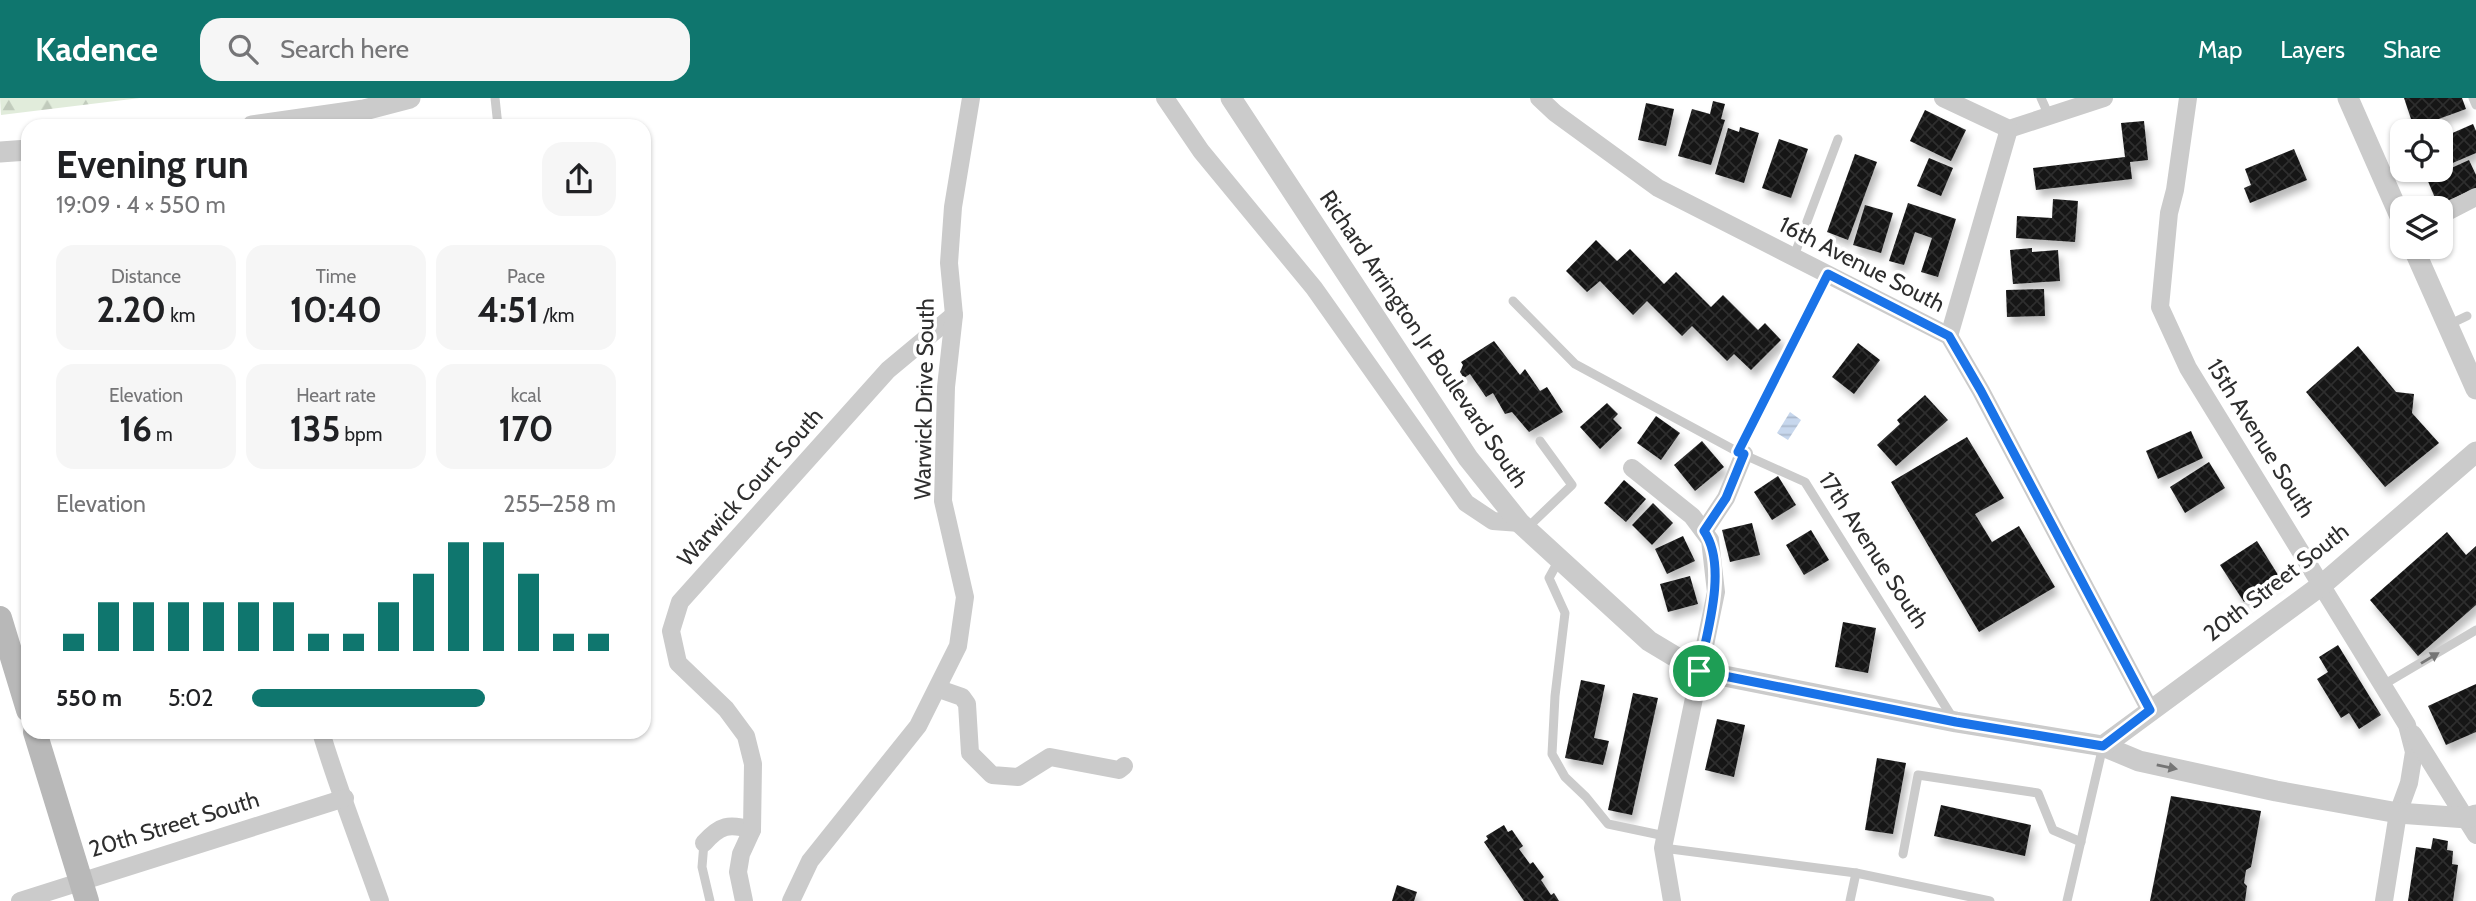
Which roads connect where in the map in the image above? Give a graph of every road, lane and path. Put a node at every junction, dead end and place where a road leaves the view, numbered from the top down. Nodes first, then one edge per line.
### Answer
1 (410, 98) edge
2 (495, 98) edge
3 (971, 98) edge
4 (1165, 98) edge
5 (1231, 98) edge
6 (1539, 98) edge
7 (1943, 98) edge
8 (2041, 98) edge
9 (2104, 98) edge
10 (2188, 98) edge
11 (2348, 98) edge
12 (2473, 98) edge
13 (2476, 106) edge
14 (2049, 116) junction
15 (365, 118) edge
16 (497, 119) edge
17 (2009, 128) junction
18 (1838, 139) dead end
19 (2391, 196) edge
20 (2476, 197) edge
21 (2453, 209) edge
22 (1794, 256) junction
23 (2420, 259) edge
24 (1828, 274) junction
25 (1513, 301) dead end
26 (954, 315) junction
27 (1949, 336) junction
28 (2476, 389) edge
29 (1540, 441) dead end
30 (2476, 452) edge
31 (1741, 453) junction
32 (1632, 468) dead end
33 (1523, 525) junction
34 (1704, 531) junction
35 (1559, 558) junction
36 (2323, 584) junction
37 (0, 618) edge
38 (2476, 630) edge
39 (1699, 671) junction
40 (2383, 685) junction
41 (21, 687) edge
42 (939, 689) junction
43 (2150, 710) junction
44 (1956, 722) junction
45 (2407, 725) junction
46 (37, 739) edge
47 (323, 739) edge
48 (2103, 746) junction
49 (1124, 766) dead end
50 (345, 798) junction
51 (2398, 813) junction
52 (2473, 822) edge
53 (752, 830) junction
54 (1664, 842) junction
55 (2081, 842) junction
56 (704, 843) joint
57 (1903, 854) dead end
58 (1856, 873) junction
59 (84, 891) edge
60 (20, 901) edge
61 (380, 901) edge
62 (710, 901) edge
63 (744, 901) edge
64 (791, 901) edge
65 (1672, 901) edge
66 (1850, 901) edge
67 (1990, 901) edge
68 (2067, 901) edge
69 (2384, 901) edge

1 - 15 street
2 - 16 lane
3 - 26 street, Warwick Drive South
4 - 33 street
5 - 33 street, Richard Arrington Jr Boulevard South
6 - 22 street, 16th Avenue South
7 - 17 street
8 - 14 lane
9 - 14 street
10 - 36 street, 15th Avenue South
11 - 19 street
12 - 13 lane
14 - 17 street
17 - 27 street
18 - 22 lane
20 - 21 street
22 - 24 street, 16th Avenue South
23 - 28 street
24 - 27 street, 16th Avenue South
24 - 31 lane
25 - 31 lane, 17th Avenue South
26 - 42 street, Warwick Drive South
26 - 53 street, Warwick Court South
27 - 43 street, 16th Avenue South
29 - 33 lane
30 - 36 street, 20th Street South
31 - 34 street
31 - 44 lane, 17th Avenue South
32 - 34 street
33 - 35 street, Richard Arrington Jr Boulevard South
34 - 39 street
35 - 39 street, Richard Arrington Jr Boulevard South
35 - 54 lane
36 - 40 street, 15th Avenue South
36 - 43 street, 20th Street South
37 - 41 main road
40 -> 38 lane
39 - 44 street, Richard Arrington Jr Boulevard South
39 - 54 street
40 - 45 street, 15th Avenue South
42 - 49 street
42 - 64 street, Warwick Drive South
43 - 48 street, 20th Street South
44 - 48 street, Richard Arrington Jr Boulevard South
45 - 51 street, 15th Avenue South
45 - 52 street
46 - 59 main road
47 - 50 street
48 -> 51 street, Richard Arrington Jr Boulevard South
48 - 55 lane
50 - 59 street, 20th Street South
50 - 61 street
51 - 52 street, Richard Arrington Jr Boulevard South
51 - 69 street, 15th Avenue South
53 - 56 street
53 - 63 street
54 - 58 lane
54 - 65 street
55 - 57 lane
55 - 68 lane
56 - 62 lane
58 - 66 lane
58 - 67 lane
59 - 60 street, 20th Street South

